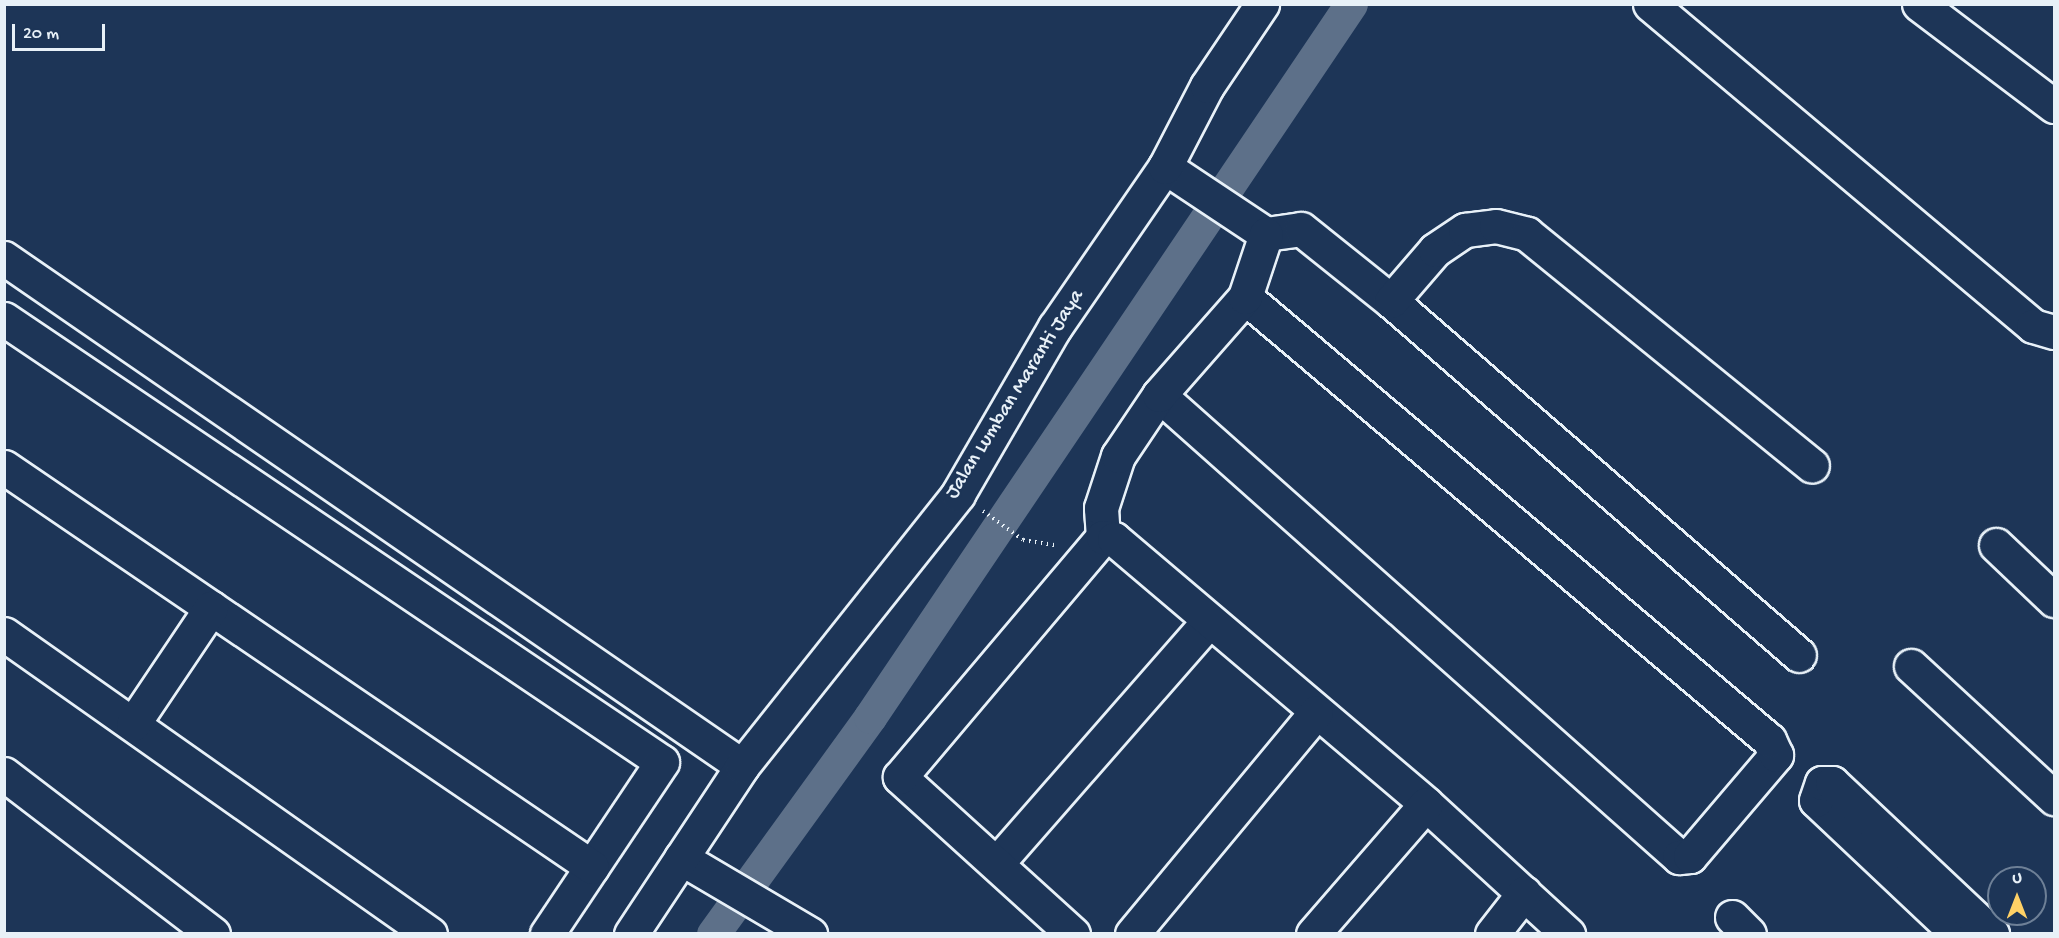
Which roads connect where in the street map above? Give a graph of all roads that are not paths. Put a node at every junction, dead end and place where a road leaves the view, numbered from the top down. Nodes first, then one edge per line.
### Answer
1 (1262, 4) edge
2 (1650, 4) edge
3 (1918, 4) edge
4 (2055, 106) edge
5 (1165, 167) junction
6 (1261, 231) junction
7 (4, 258) edge
8 (1245, 297) junction
9 (1391, 300) junction
10 (4, 319) edge
11 (2055, 332) edge
12 (1159, 395) junction
13 (1812, 466) dead end
14 (4, 467) edge
15 (1103, 537) junction
16 (1996, 545) dead end
17 (2055, 600) edge
18 (212, 608) junction
19 (1207, 623) junction
20 (4, 634) edge
21 (1799, 655) dead end
22 (1911, 666) dead end
23 (1316, 712) junction
24 (133, 724) junction
25 (742, 766) junction
26 (4, 774) edge
27 (2055, 798) edge
28 (1426, 804) junction
29 (681, 858) junction
30 (997, 863) junction
31 (592, 867) junction
32 (1524, 893) junction
33 (213, 933) edge
34 (430, 933) edge
35 (547, 933) edge
36 (631, 933) edge
37 (810, 933) edge
38 (1072, 933) edge
39 (1132, 933) edge
40 (1313, 933) edge
41 (1492, 933) edge
42 (1568, 933) edge
43 (1958, 933) edge
44 (1992, 933) edge

1 - 5 street, Jalan Lumban Maranti Jaya
2 - 11 street
3 - 4 street
5 - 6 street
5 - 25 street, Jalan Lumban Maranti Jaya
6 - 8 street
6 - 9 street
7 - 25 street
8 - 12 street
8 - 12 street
9 - 13 street
9 - 21 street
10 - 31 street
12 - 15 street
14 - 18 street
15 - 19 street
15 - 30 street
16 - 17 street
18 - 24 street
18 - 31 street
19 - 23 street
19 - 30 street
20 - 24 street
22 - 27 street
23 - 28 street
23 - 39 street
24 - 34 street
25 - 29 street, Jalan Lumban Maranti Jaya
26 - 33 street
28 - 32 street
28 - 40 street
29 - 36 street, Jalan Lumban Maranti Jaya
29 - 37 street
30 - 38 street
31 - 35 street
32 - 41 street
32 - 42 street
43 - 44 street

